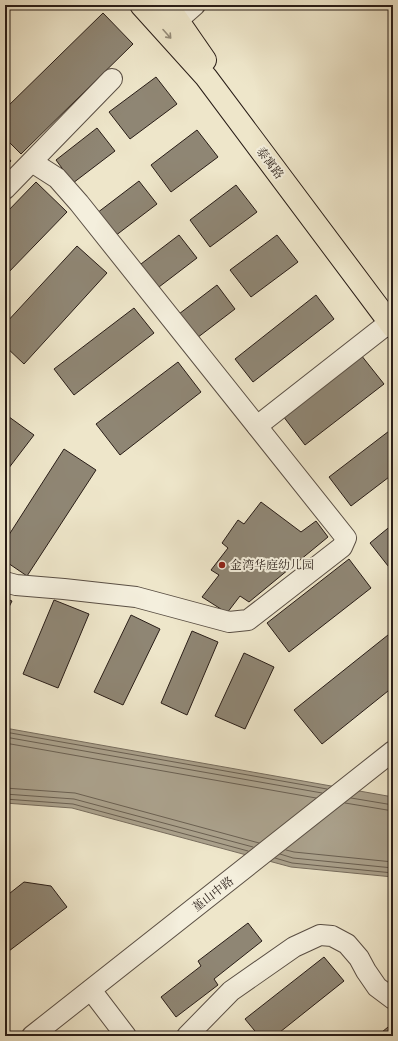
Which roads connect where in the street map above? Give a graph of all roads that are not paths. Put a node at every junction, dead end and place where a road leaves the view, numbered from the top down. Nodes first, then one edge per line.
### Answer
1 (141, 5) edge
2 (195, 5) edge
3 (173, 13) edge
4 (112, 79) dead end
5 (32, 162) junction
6 (5, 188) edge
7 (392, 320) edge
8 (257, 426) junction
9 (5, 582) edge
10 (393, 751) edge
11 (91, 990) junction
12 (393, 999) edge
13 (32, 1036) edge
14 (126, 1036) edge
15 (187, 1036) edge

1 -> 7 main road, 泰寓路
2 - 3 street
3 - 7 main road, 泰寓路
4 - 5 street
5 - 6 street
5 - 8 street
7 - 8 street
8 - 9 street
10 - 11 street, 堇山中路
11 - 13 street, 堇山中路
11 - 14 street
12 - 15 street

